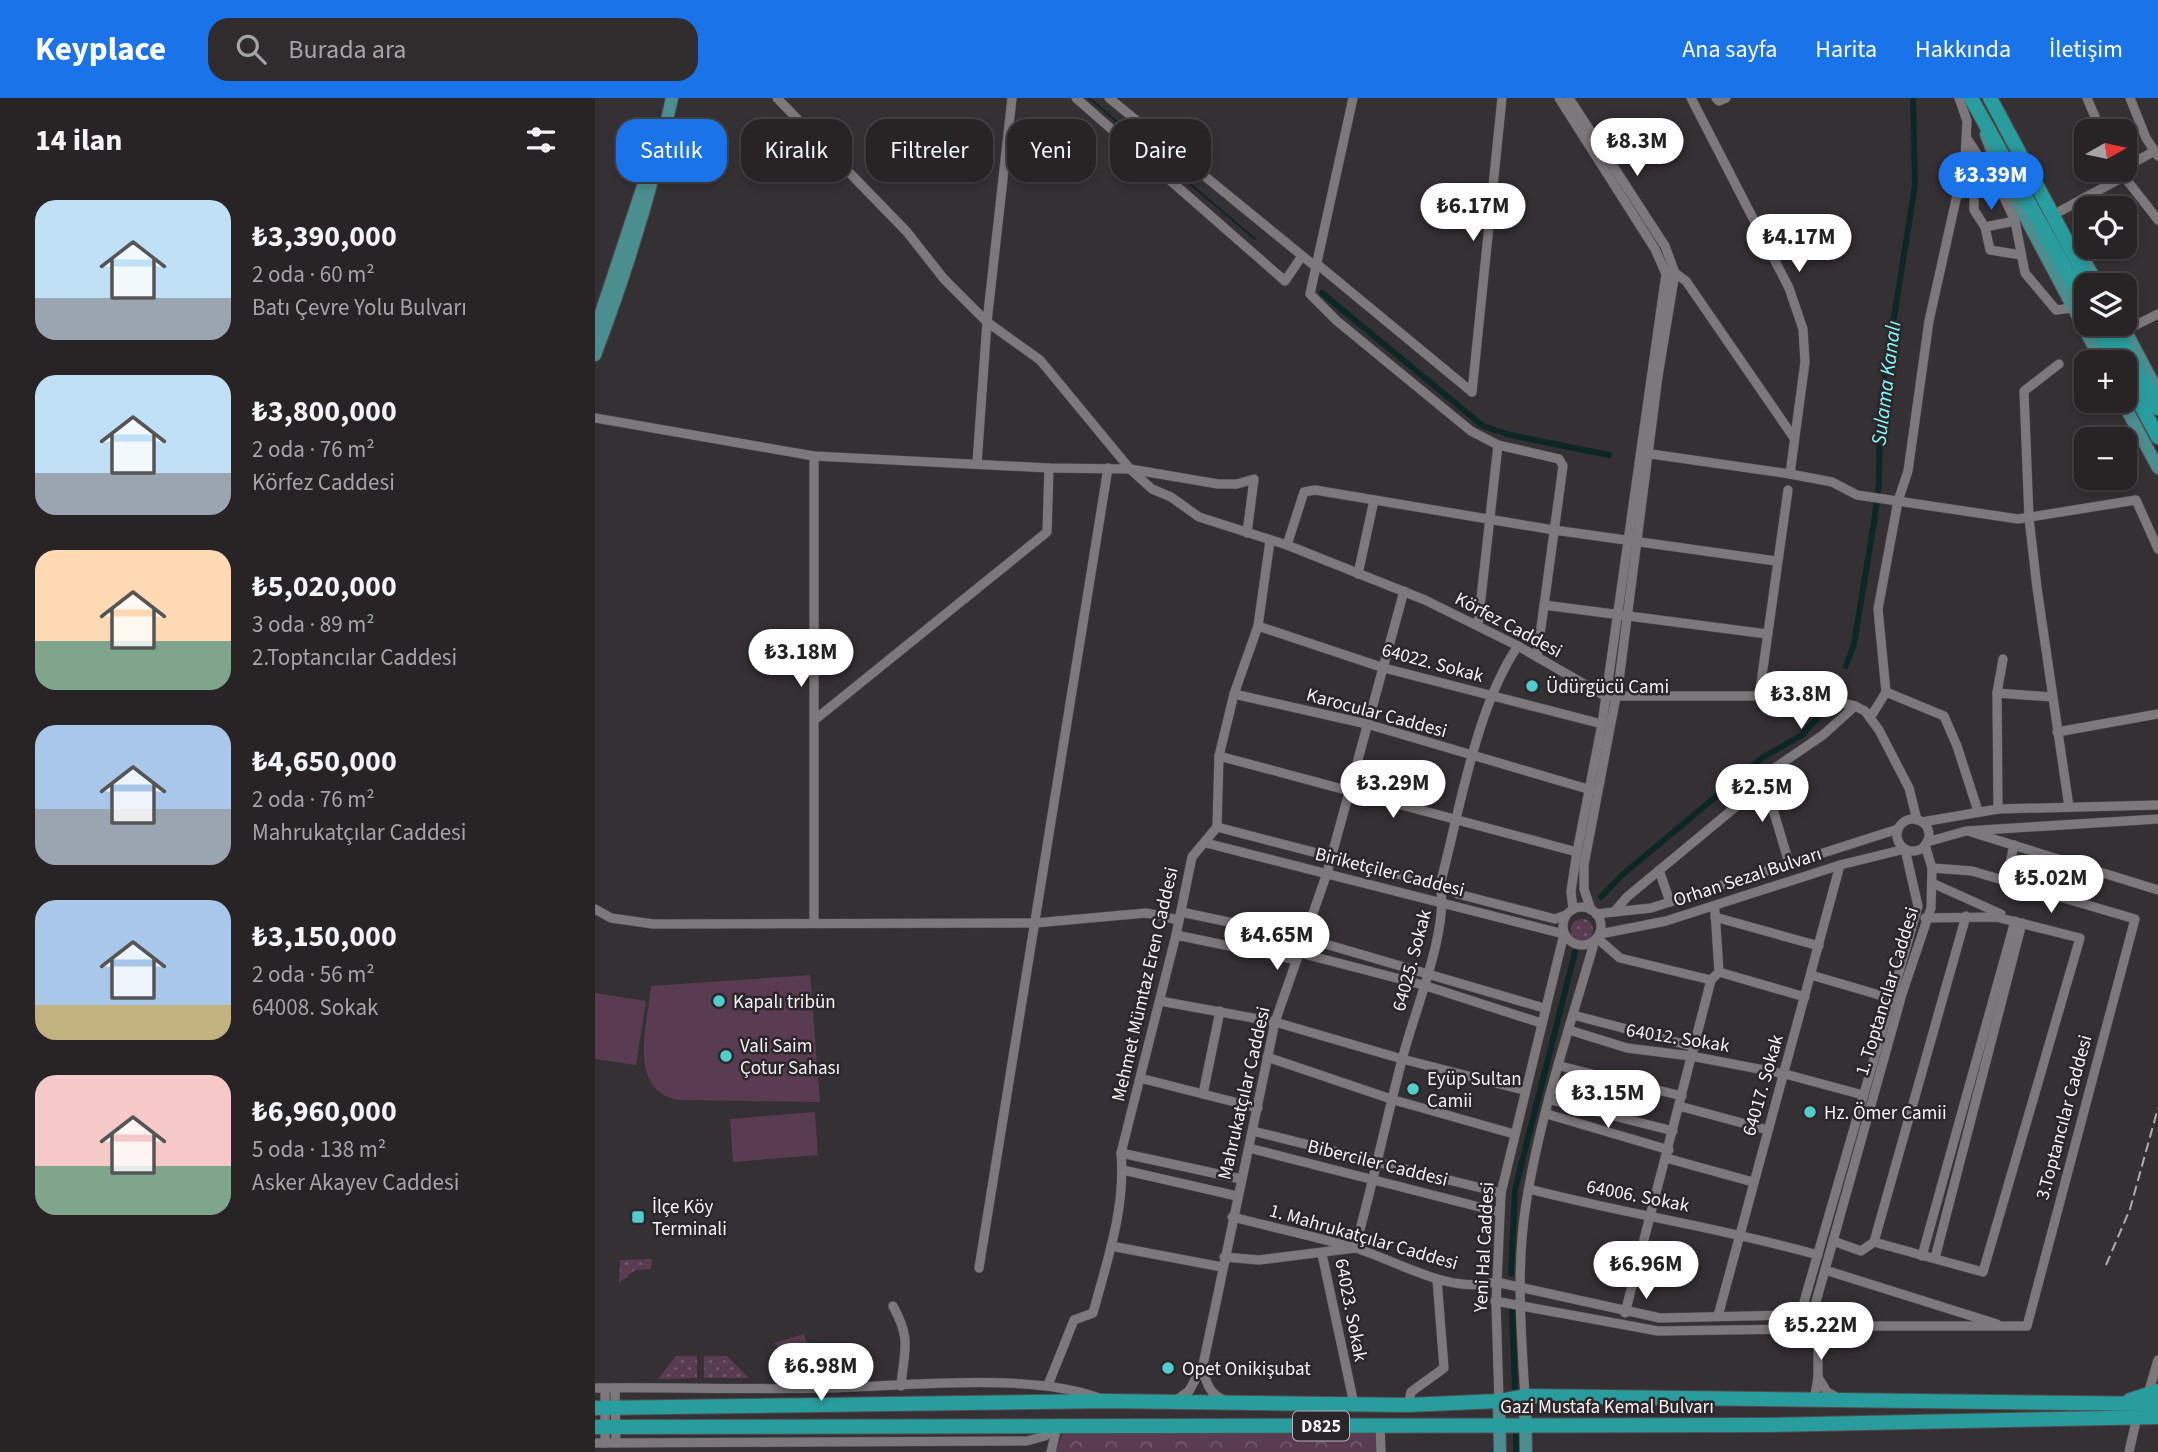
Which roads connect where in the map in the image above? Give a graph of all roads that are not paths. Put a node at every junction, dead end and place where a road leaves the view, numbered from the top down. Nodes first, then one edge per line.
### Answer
1 (663, 98) edge
2 (672, 98) edge
3 (776, 98) edge
4 (1012, 98) edge
5 (1076, 98) edge
6 (1109, 98) edge
7 (1353, 98) edge
8 (1502, 98) edge
9 (1559, 98) edge
10 (1569, 98) edge
11 (1691, 98) edge
12 (1716, 98) edge
13 (1726, 98) edge
14 (1959, 98) edge
15 (1971, 98) edge
16 (1990, 98) edge
17 (2087, 98) edge
18 (2130, 98) edge
19 (2096, 119) edge
20 (1967, 138) junction
21 (2156, 154) edge
22 (1980, 159) junction
23 (2137, 163) edge
24 (2107, 182) edge
25 (2129, 182) edge
26 (2158, 219) edge
27 (2015, 220) junction
28 (2056, 222) junction
29 (1985, 227) junction
30 (2021, 255) junction
31 (1302, 256) junction
32 (1316, 265) junction
33 (1675, 273) junction
34 (2083, 273) edge
35 (2092, 273) edge
36 (2074, 297) edge
37 (2074, 308) edge
38 (2158, 314) edge
39 (986, 322) junction
40 (2137, 322) edge
41 (595, 331) edge
42 (2118, 336) edge
43 (2129, 336) edge
44 (595, 355) edge
45 (2059, 364) dead end
46 (2158, 391) edge
47 (2137, 398) edge
48 (2158, 408) edge
49 (2128, 413) edge
50 (595, 418) edge
51 (2158, 437) edge
52 (1794, 438) junction
53 (1498, 445) junction
54 (1643, 453) junction
55 (814, 456) junction
56 (977, 463) junction
57 (1049, 468) junction
58 (1108, 468) junction
59 (2158, 468) edge
60 (1130, 469) junction
61 (1790, 474) junction
62 (1787, 491) dead end
63 (1374, 500) junction
64 (1894, 500) junction
65 (2029, 518) junction
66 (1489, 520) junction
67 (1555, 530) junction
68 (1247, 533) junction
69 (1633, 540) junction
70 (1270, 541) junction
71 (1287, 545) junction
72 (2158, 549) edge
73 (1776, 561) junction
74 (1358, 574) junction
75 (1404, 591) junction
76 (1544, 605) junction
77 (1622, 615) junction
78 (1478, 625) junction
79 (1258, 626) junction
80 (1767, 634) junction
81 (1518, 646) junction
82 (1537, 657) junction
83 (2003, 659) dead end
84 (1384, 668) junction
85 (1886, 692) junction
86 (1997, 693) junction
87 (1234, 694) junction
88 (1491, 696) junction
89 (1605, 696) junction
90 (1616, 696) junction
91 (1759, 697) junction
92 (2052, 697) junction
93 (1855, 706) junction
94 (2158, 714) edge
95 (817, 718) junction
96 (1870, 718) junction
97 (1367, 724) junction
98 (1602, 724) junction
99 (2057, 732) junction
100 (1219, 755) junction
101 (1474, 757) junction
102 (1763, 776) junction
103 (1591, 790) junction
104 (1349, 793) junction
105 (2158, 805) edge
106 (2069, 807) junction
107 (1998, 809) junction
108 (1978, 811) junction
109 (2158, 820) edge
110 (1457, 821) junction
111 (1919, 821) junction
112 (1217, 827) junction
113 (1898, 830) junction
114 (1966, 831) junction
115 (1206, 843) junction
116 (1926, 843) junction
117 (2014, 845) junction
118 (1905, 849) junction
119 (1577, 852) junction
120 (1331, 856) junction
121 (1789, 863) junction
122 (1840, 864) junction
123 (1932, 867) junction
124 (1659, 870) junction
125 (1327, 873) junction
126 (2006, 881) junction
127 (1933, 883) junction
128 (1440, 885) junction
129 (2158, 890) edge
130 (1444, 902) junction
131 (1670, 902) junction
132 (1715, 906) junction
133 (1918, 906) junction
134 (1931, 908) junction
135 (595, 909) edge
136 (1569, 912) junction
137 (1594, 912) junction
138 (1614, 912) junction
139 (1180, 916) junction
140 (1966, 916) junction
141 (1715, 917) junction
142 (1925, 918) junction
143 (814, 922) junction
144 (2018, 922) junction
145 (1035, 923) junction
146 (1564, 934) junction
147 (1176, 935) junction
148 (1305, 937) junction
149 (1597, 937) junction
150 (1819, 946) junction
151 (1299, 956) junction
152 (1429, 972) junction
153 (1719, 972) junction
154 (1811, 975) junction
155 (1711, 979) junction
156 (1423, 985) junction
157 (1805, 997) junction
158 (1893, 999) junction
159 (1160, 1001) junction
160 (1544, 1008) junction
161 (1220, 1011) junction
162 (1573, 1015) junction
163 (1275, 1022) junction
164 (1541, 1023) junction
165 (1569, 1030) junction
166 (1693, 1051) junction
167 (1267, 1057) junction
168 (1402, 1059) junction
169 (1560, 1066) junction
170 (1785, 1074) junction
171 (1140, 1078) junction
172 (1524, 1090) junction
173 (1203, 1094) junction
174 (1863, 1095) junction
175 (1394, 1100) junction
176 (1551, 1100) junction
177 (1680, 1101) junction
178 (1258, 1108) junction
179 (1547, 1114) junction
180 (1768, 1130) junction
181 (1253, 1131) junction
182 (1672, 1131) junction
183 (1514, 1134) junction
184 (1249, 1147) junction
185 (1121, 1153) junction
186 (1668, 1154) junction
187 (1378, 1163) junction
188 (1123, 1170) junction
189 (1374, 1178) junction
190 (1241, 1179) junction
191 (1753, 1182) junction
192 (1529, 1189) junction
193 (1501, 1193) junction
194 (1237, 1196) junction
195 (1499, 1212) junction
196 (1232, 1217) junction
197 (1647, 1217) junction
198 (1741, 1233) junction
199 (1833, 1241) junction
200 (1874, 1242) junction
201 (1111, 1246) junction
202 (1355, 1248) junction
203 (1322, 1254) junction
204 (1818, 1255) junction
205 (1922, 1256) junction
206 (1935, 1258) junction
207 (1223, 1262) junction
208 (979, 1268) dead end
209 (1825, 1270) junction
210 (1437, 1279) junction
211 (1491, 1283) junction
212 (1521, 1287) junction
213 (1496, 1304) junction
214 (893, 1306) dead end
215 (1520, 1306) junction
216 (1625, 1312) junction
217 (1799, 1312) junction
218 (1817, 1312) junction
219 (1719, 1316) junction
220 (1848, 1326) junction
221 (2009, 1328) junction
222 (1800, 1329) junction
223 (1815, 1329) junction
224 (2158, 1360) edge
225 (1203, 1365) junction
226 (1818, 1377) junction
227 (1048, 1385) junction
228 (901, 1386) junction
229 (600, 1388) edge
230 (615, 1388) junction
231 (1525, 1396) junction
232 (2155, 1396) edge
233 (1108, 1401) junction
234 (1499, 1401) junction
235 (1809, 1401) junction
236 (1842, 1401) junction
237 (1172, 1404) junction
238 (1234, 1404) junction
239 (1354, 1404) junction
240 (1408, 1405) junction
241 (605, 1408) edge
242 (2090, 1410) junction
243 (2137, 1417) junction
244 (2158, 1418) edge
245 (1499, 1424) junction
246 (1527, 1425) junction
247 (1380, 1426) junction
248 (605, 1427) edge
249 (1057, 1427) junction
250 (2158, 1427) edge
251 (600, 1443) edge
252 (616, 1443) junction
253 (1051, 1452) edge
254 (1381, 1452) edge
255 (1500, 1452) edge
256 (1526, 1452) edge
257 (2129, 1452) edge

1 - 41 main road
2 - 44 main road
3 - 39 street, Körfez Caddesi
4 - 39 street
5 - 31 street
6 - 31 street
7 - 32 street
8 - 32 street
9 - 54 street
10 - 33 street
11 - 52 street
12 - 13 street
14 - 20 street
15 - 36 highway
16 - 28 highway
17 - 19 street
18 - 21 street
20 - 22 street
20 - 64 street
21 - 23 street
22 - 27 street
22 - 29 street
24 - 28 street
25 - 26 street
27 - 29 street
27 - 30 street
28 - 34 highway
28 - 35 main road
29 - 30 street
30 - 37 street
31 - 32 street
32 - 53 street
33 - 52 street
33 - 54 street
38 - 40 street
39 - 56 street
39 - 60 street, Körfez Caddesi
42 - 48 highway
43 - 46 main road
45 - 65 street
47 - 51 highway
49 - 59 main road
50 - 55 street
52 - 61 street
53 - 66 street
53 - 67 street
54 - 61 street
54 - 69 street
55 - 56 street
55 - 95 street
56 - 57 street
57 - 58 street
57 - 95 street
58 - 60 street
58 - 145 street
60 - 68 street, Körfez Caddesi
60 - 68 street
61 - 64 street
62 - 73 street
63 - 66 street
63 - 71 street
63 - 74 street
64 - 65 street
64 - 85 street
65 - 72 street
65 - 92 street
66 - 67 street
66 - 78 street
67 - 69 street
67 - 76 street
68 - 70 street, Körfez Caddesi
69 - 73 street
69 - 77 street
70 - 71 street, Körfez Caddesi
70 - 79 street
71 - 74 street, Körfez Caddesi
73 - 80 street
74 - 75 street, Körfez Caddesi
75 - 78 street, Körfez Caddesi
75 - 84 street, Mahrukatçılar Caddesi
76 - 77 street
76 - 82 street
77 - 80 street
77 - 89 street
77 - 90 street
78 - 81 street, Körfez Caddesi
79 - 84 street, 64022. Sokak
79 - 87 street
80 - 91 street
81 - 82 street, Körfez Caddesi
81 - 88 street, 64025. Sokak
82 - 89 street, Körfez Caddesi
83 - 86 street
84 - 88 street, 64022. Sokak
84 - 97 street, Mahrukatçılar Caddesi
85 - 96 street
85 - 108 street
86 - 92 street
86 - 107 street
87 - 97 street, Karocular Caddesi
87 - 100 street
88 - 98 street, 64022. Sokak
88 - 101 street, 64025. Sokak
89 - 90 street, Körfez Caddesi
89 - 98 street
90 - 91 street, Körfez Caddesi
90 - 137 street
91 - 93 street, Körfez Caddesi
92 - 99 street
93 - 96 street, Körfez Caddesi
93 - 102 street
94 - 99 street
95 - 143 street
96 - 111 street, Körfez Caddesi
97 - 101 street, Karocular Caddesi
97 - 104 street, Mahrukatçılar Caddesi
98 - 103 street
99 - 106 street
100 - 104 street
100 - 112 street
101 - 103 street, Karocular Caddesi
101 - 110 street, 64025. Sokak
102 - 121 street
102 - 124 street
103 - 119 street
104 - 110 street
104 - 120 street, Mahrukatçılar Caddesi
105 - 106 street, Orhan Sezal Bulvarı
106 - 107 street, Orhan Sezal Bulvarı
107 - 108 street, Orhan Sezal Bulvarı
108 - 111 street, Orhan Sezal Bulvarı
109 - 114 street, Orhan Sezal Bulvarı
110 - 119 street
110 - 128 street, 64025. Sokak
111 - 113 street, Orhan Sezal Bulvarı
111 - 116 street
112 - 115 street, Mehmet Mümtaz Eren Caddesi
112 - 120 street, Biriketçiler Caddesi
113 - 118 street
113 - 121 street, Orhan Sezal Bulvarı
114 - 116 street, Orhan Sezal Bulvarı
114 - 117 street
115 - 125 street, Biriketçiler Caddesi
115 - 139 street, Mehmet Mümtaz Eren Caddesi
116 - 118 street, Orhan Sezal Bulvarı
116 - 123 street, 1. Toptancılar Caddesi
117 - 126 street
117 - 129 street
118 - 122 street, Orhan Sezal Bulvarı
118 - 133 street, 1. Toptancılar Caddesi
119 - 136 street
120 - 125 street, Mahrukatçılar Caddesi
120 - 128 street, Biriketçiler Caddesi
121 - 131 street, Orhan Sezal Bulvarı
122 - 132 street, Orhan Sezal Bulvarı
122 - 150 street, 64017. Sokak
123 - 126 street
123 - 127 street, 1. Toptancılar Caddesi
124 - 131 street
124 - 138 street
125 - 130 street, Biriketçiler Caddesi
125 - 148 street, Mahrukatçılar Caddesi
126 - 221 street, 3.Toptancılar Caddesi
127 - 134 street, 1. Toptancılar Caddesi
127 - 144 street
128 - 130 street, 64025. Sokak
128 - 136 street, Biriketçiler Caddesi
130 - 146 street, Biriketçiler Caddesi
130 - 152 street, 64025. Sokak
131 - 138 street, Orhan Sezal Bulvarı
132 - 141 street
132 - 149 street, Orhan Sezal Bulvarı
133 - 134 street
133 - 158 street, 1. Toptancılar Caddesi
134 - 142 street, 1. Toptancılar Caddesi
135 - 143 street
136 - 137 street, Orhan Sezal Bulvarı
136 - 146 street
137 - 138 street, Orhan Sezal Bulvarı
137 - 149 street
139 - 145 street
139 - 147 street, Mehmet Mümtaz Eren Caddesi
139 - 148 street
140 - 142 street
140 - 144 street
140 - 200 street
141 - 150 street
141 - 153 street
142 - 199 street, 1. Toptancılar Caddesi
143 - 145 street
144 - 205 street
144 - 206 street
144 - 206 street
145 - 208 street
146 - 149 street, Orhan Sezal Bulvarı
146 - 160 street, Yeni Hal Caddesi
147 - 151 street
147 - 159 street, Mehmet Mümtaz Eren Caddesi
148 - 151 street, Mahrukatçılar Caddesi
148 - 152 street
149 - 155 street
149 - 162 street, Yeni Hal Caddesi
150 - 154 street, 64017. Sokak
151 - 156 street
151 - 163 street, Mahrukatçılar Caddesi
152 - 156 street, 64025. Sokak
152 - 160 street
153 - 155 street
153 - 157 street
154 - 157 street, 64017. Sokak
154 - 158 street
155 - 166 street
156 - 164 street
156 - 168 street, 64025. Sokak
157 - 170 street, 64017. Sokak
158 - 174 street, 1. Toptancılar Caddesi
159 - 161 street
159 - 171 street, Mehmet Mümtaz Eren Caddesi
160 - 164 street, Yeni Hal Caddesi
161 - 163 street
161 - 173 street
162 - 165 street, Yeni Hal Caddesi
162 - 166 street
163 - 167 street, Mahrukatçılar Caddesi
163 - 168 street
164 - 172 street, Yeni Hal Caddesi
165 - 166 street, 64012. Sokak
165 - 169 street, Yeni Hal Caddesi
166 - 170 street, 64012. Sokak
166 - 177 street
167 - 175 street
167 - 178 street, Mahrukatçılar Caddesi
168 - 172 street
168 - 175 street, 64025. Sokak
169 - 176 street, Yeni Hal Caddesi
169 - 177 street
170 - 174 street, 64012. Sokak
170 - 180 street, 64017. Sokak
171 - 173 street
171 - 185 street, Mehmet Mümtaz Eren Caddesi
172 - 183 street, Yeni Hal Caddesi
173 - 178 street
174 - 204 street, 1. Toptancılar Caddesi
175 - 183 street
175 - 187 street, 64025. Sokak
176 - 179 street, Yeni Hal Caddesi
176 - 182 street
177 - 180 street
177 - 182 street
178 - 181 street, Mahrukatçılar Caddesi
179 - 186 street
179 - 192 street, Yeni Hal Caddesi
180 - 191 street, 64017. Sokak
181 - 184 street, Mahrukatçılar Caddesi
181 - 187 street, Biberciler Caddesi
182 - 186 street
183 - 193 street, Yeni Hal Caddesi
184 - 189 street, Biberciler Caddesi
184 - 190 street, Mahrukatçılar Caddesi
185 - 188 street, Mehmet Mümtaz Eren Caddesi
185 - 190 street
186 - 191 street
186 - 197 street
187 - 189 street, 64025. Sokak
187 - 193 street, Biberciler Caddesi
188 - 194 street
188 - 201 street, Mehmet Mümtaz Eren Caddesi
189 - 195 street, Biberciler Caddesi
189 - 202 street, 64025. Sokak
190 - 194 street, Mahrukatçılar Caddesi
191 - 198 street, 64017. Sokak
192 - 197 street, 64006. Sokak
192 - 212 street, Yeni Hal Caddesi
193 - 195 street, Yeni Hal Caddesi
194 - 196 street, Mahrukatçılar Caddesi
195 - 211 street, Yeni Hal Caddesi
196 - 202 street, 1. Mahrukatçılar Caddesi
196 - 207 street, Mahrukatçılar Caddesi
197 - 198 street, 64006. Sokak
197 - 216 street
198 - 204 street, 64006. Sokak
198 - 219 street, 64017. Sokak
199 - 200 street
199 - 209 street, 1. Toptancılar Caddesi
200 - 205 street
201 - 207 street
201 - 227 street, Mehmet Mümtaz Eren Caddesi
202 - 203 street, 64023. Sokak
202 - 210 street, 1. Mahrukatçılar Caddesi
203 - 207 street
203 - 239 street, 64023. Sokak
204 - 217 street, 1. Toptancılar Caddesi
205 - 206 street
207 - 225 street, Mahrukatçılar Caddesi
209 - 218 street, 1. Toptancılar Caddesi
209 - 221 street
210 - 211 street, 1. Mahrukatçılar Caddesi
210 - 240 street
211 - 212 street, 1. Mahrukatçılar Caddesi
211 - 213 street, Yeni Hal Caddesi
212 - 215 street, Yeni Hal Caddesi
212 - 216 street, 1. Mahrukatçılar Caddesi
213 - 215 street
213 - 234 street, Yeni Hal Caddesi
214 - 228 street
215 - 222 street
215 - 231 street, Yeni Hal Caddesi
216 - 219 street, 1. Mahrukatçılar Caddesi
217 - 218 street, 1. Mahrukatçılar Caddesi
217 - 219 street, 1. Mahrukatçılar Caddesi
217 - 222 street
218 - 220 street
218 - 223 street, 1. Toptancılar Caddesi
220 - 221 street
220 - 223 street
222 - 223 street
223 - 226 street, 1. Toptancılar Caddesi
224 - 232 street
225 - 237 street, Mahrukatçılar Caddesi
225 - 238 street
226 - 235 street
226 - 236 street
227 - 228 street, Gazi Mustafa Kemal Bulvarı
227 - 233 street, Gazi Mustafa Kemal Bulvarı
228 - 230 street, Gazi Mustafa Kemal Bulvarı
229 - 230 street, Gazi Mustafa Kemal Bulvarı
229 - 241 street
230 - 241 street
231 - 234 highway, Gazi Mustafa Kemal Bulvarı / D825
231 - 235 highway, Gazi Mustafa Kemal Bulvarı / D825
231 - 246 main road
232 - 242 highway, Gazi Mustafa Kemal Bulvarı / D825
233 - 237 highway, Gazi Mustafa Kemal Bulvarı / D825
233 - 241 highway, Gazi Mustafa Kemal Bulvarı / D825
234 - 240 highway, Gazi Mustafa Kemal Bulvarı / D825
234 - 245 main road
235 - 236 highway, Gazi Mustafa Kemal Bulvarı / D825
236 - 242 highway, Gazi Mustafa Kemal Bulvarı / D825
237 - 238 highway, Gazi Mustafa Kemal Bulvarı / D825
238 - 239 highway, Gazi Mustafa Kemal Bulvarı / D825
239 - 240 highway, Gazi Mustafa Kemal Bulvarı / D825
241 - 248 street
242 - 243 highway, Gazi Mustafa Kemal Bulvarı / D825
242 - 246 highway, Gazi Mustafa Kemal Bulvarı / D825
243 - 244 highway, Gazi Mustafa Kemal Bulvarı / D825
243 - 250 highway
243 - 257 street
245 - 246 highway, Gazi Mustafa Kemal Bulvarı / D825
245 - 247 highway, Gazi Mustafa Kemal Bulvarı / D825
245 - 255 main road
246 - 256 main road
247 - 249 highway, Gazi Mustafa Kemal Bulvarı / D825
247 - 254 street
248 - 249 highway, Gazi Mustafa Kemal Bulvarı / D825
248 - 251 street
248 - 252 street
249 - 252 street, Gazi Mustafa Kemal Bulvarı
249 - 253 street
251 - 252 street, Gazi Mustafa Kemal Bulvarı

